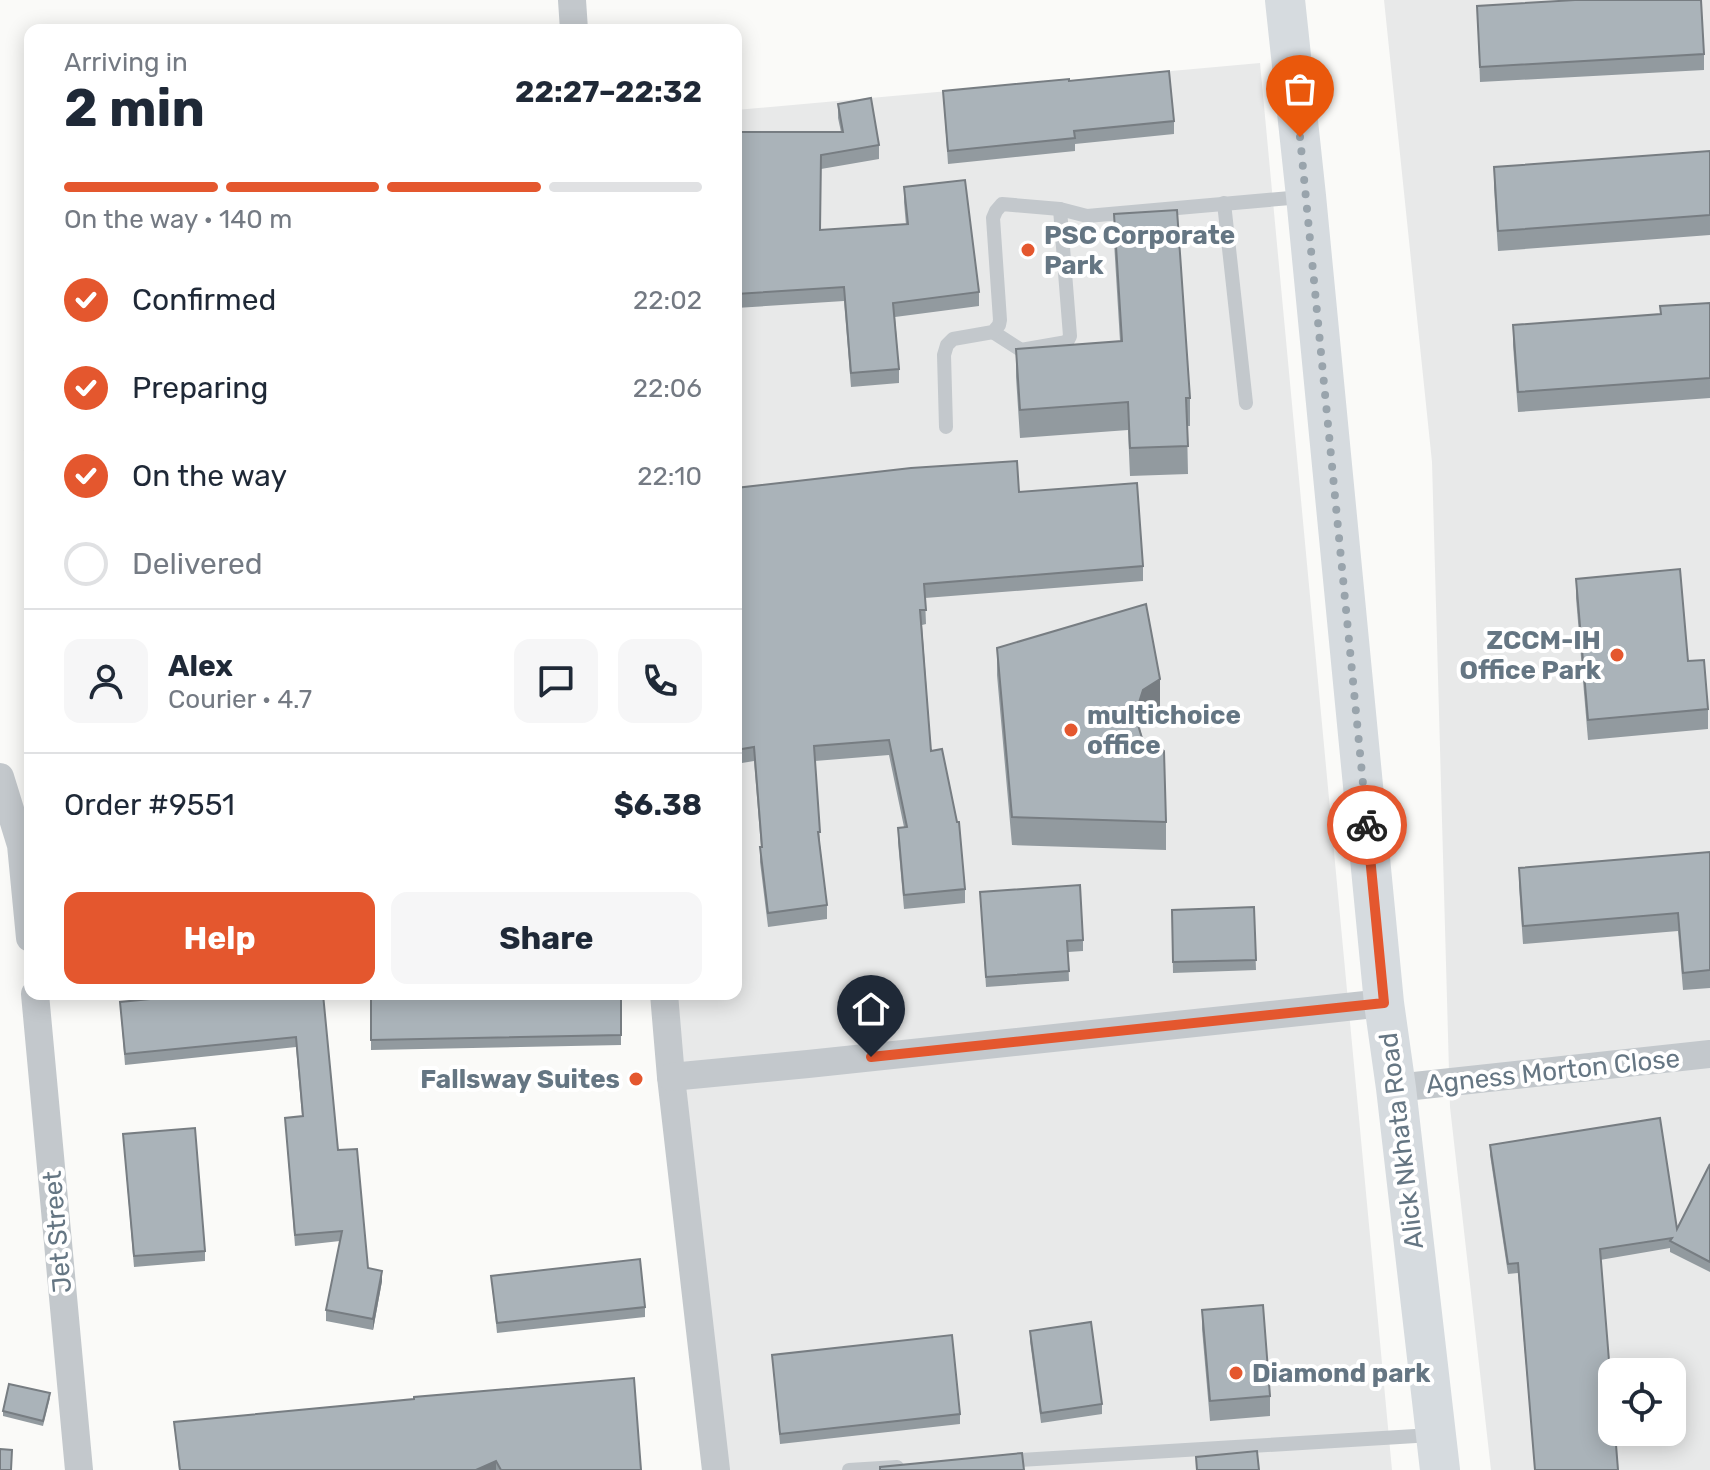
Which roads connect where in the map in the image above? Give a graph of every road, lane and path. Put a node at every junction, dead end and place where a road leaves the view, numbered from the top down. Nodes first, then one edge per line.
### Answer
1 (572, 0) edge
2 (1285, 0) edge
3 (574, 24) edge
4 (1306, 196) junction
5 (1224, 203) junction
6 (1060, 209) junction
7 (993, 332) junction
8 (1246, 403) dead end
9 (946, 427) dead end
10 (0, 777) edge
11 (24, 876) edge
12 (36, 1000) edge
13 (665, 1000) edge
14 (1384, 1003) junction
15 (1710, 1054) edge
16 (671, 1077) junction
17 (1396, 1088) junction
18 (1438, 1452) edge
19 (992, 1461) edge
20 (912, 1466) edge
21 (79, 1470) edge
22 (716, 1470) edge
23 (849, 1470) edge

1 - 3 street
2 - 4 main road, Alick Nkhata Road
4 - 5 lane
4 - 14 main road, Alick Nkhata Road
5 - 6 lane
5 - 8 lane
6 - 7 lane
6 - 7 lane
7 - 9 lane
10 - 11 street
12 - 21 street, Jet Street
13 - 16 street
14 - 16 street
14 - 17 main road, Alick Nkhata Road
15 - 17 street, Agness Morton Close
16 - 22 street
17 - 18 main road, Alick Nkhata Road
18 - 19 lane
20 - 23 lane

